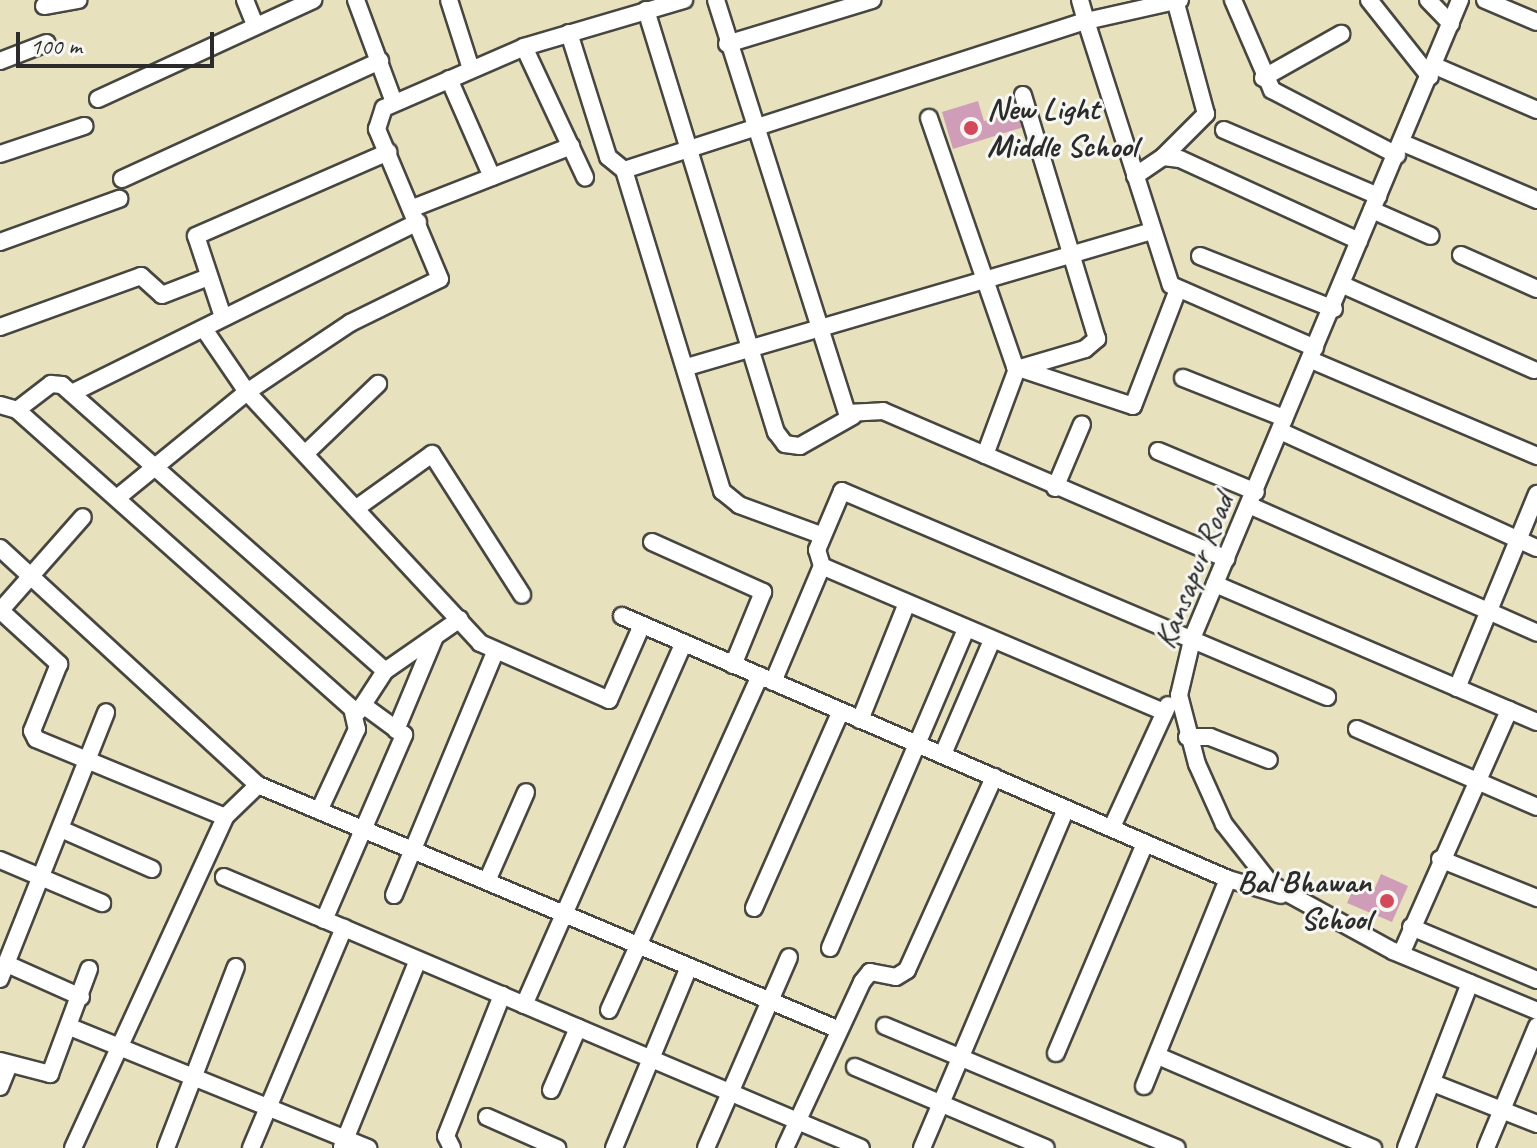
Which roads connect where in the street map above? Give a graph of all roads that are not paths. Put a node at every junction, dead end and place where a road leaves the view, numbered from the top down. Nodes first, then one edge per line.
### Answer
1 (78, 0) edge
2 (245, 0) edge
3 (313, 0) edge
4 (356, 0) edge
5 (449, 0) edge
6 (684, 0) edge
7 (716, 0) edge
8 (872, 0) edge
9 (1080, 0) edge
10 (1177, 0) edge
11 (1233, 0) edge
12 (1369, 0) edge
13 (1428, 0) edge
14 (1460, 0) edge
15 (1485, 0) edge
16 (44, 6) dead end
17 (646, 10) junction
18 (1086, 21) junction
19 (1537, 22) edge
20 (1451, 24) junction
21 (255, 25) junction
22 (569, 33) junction
23 (1341, 34) dead end
24 (47, 43) dead end
25 (727, 44) junction
26 (524, 47) junction
27 (0, 61) edge
28 (380, 61) junction
29 (471, 69) junction
30 (1433, 72) junction
31 (1263, 78) junction
32 (449, 79) junction
33 (1023, 95) dead end
34 (98, 99) dead end
35 (394, 102) junction
36 (1537, 110) edge
37 (929, 118) dead end
38 (84, 126) dead end
39 (754, 127) junction
40 (1224, 130) dead end
41 (571, 146) junction
42 (689, 147) junction
43 (1400, 149) junction
44 (388, 152) junction
45 (0, 154) edge
46 (1163, 157) junction
47 (624, 170) junction
48 (1135, 176) junction
49 (492, 177) junction
50 (585, 177) dead end
51 (122, 179) dead end
52 (119, 199) dead end
53 (1537, 200) edge
54 (1375, 203) junction
55 (416, 215) junction
56 (1152, 231) junction
57 (1431, 236) dead end
58 (1359, 241) junction
59 (0, 242) edge
60 (1071, 255) junction
61 (1461, 255) dead end
62 (1200, 256) dead end
63 (206, 278) junction
64 (984, 282) junction
65 (1343, 285) junction
66 (1537, 289) edge
67 (1177, 292) junction
68 (1334, 309) junction
69 (223, 317) junction
70 (0, 327) edge
71 (204, 329) junction
72 (822, 329) junction
73 (753, 349) junction
74 (1313, 354) junction
75 (687, 367) junction
76 (1017, 369) junction
77 (1534, 370) dead end
78 (1183, 378) dead end
79 (378, 384) dead end
80 (247, 392) junction
81 (72, 393) junction
82 (0, 405) edge
83 (17, 410) junction
84 (853, 416) junction
85 (1082, 424) dead end
86 (1282, 425) junction
87 (1158, 451) dead end
88 (306, 453) junction
89 (985, 455) junction
90 (1537, 456) edge
91 (152, 468) junction
92 (1055, 488) junction
93 (1537, 494) edge
94 (117, 498) junction
95 (1254, 499) junction
96 (358, 507) junction
97 (83, 517) dead end
98 (821, 535) junction
99 (1518, 539) junction
100 (652, 542) dead end
101 (0, 548) edge
102 (1537, 548) edge
103 (1226, 559) junction
104 (822, 566) junction
105 (32, 576) junction
106 (1215, 584) junction
107 (522, 595) dead end
108 (907, 603) junction
109 (0, 611) edge
110 (1489, 613) junction
111 (622, 616) dead end
112 (460, 619) junction
113 (642, 625) junction
114 (966, 629) junction
115 (1537, 633) edge
116 (1193, 636) junction
117 (434, 637) junction
118 (992, 640) junction
119 (684, 643) junction
120 (495, 652) junction
121 (733, 665) junction
122 (385, 671) junction
123 (766, 679) junction
124 (1457, 688) junction
125 (1179, 695) junction
126 (1327, 697) dead end
127 (359, 710) junction
128 (1509, 710) junction
129 (841, 711) junction
130 (106, 712) dead end
131 (1164, 712) junction
132 (860, 720) junction
133 (1537, 722) edge
134 (1357, 729) dead end
135 (396, 730) junction
136 (1187, 737) junction
137 (916, 744) junction
138 (943, 754) junction
139 (1269, 760) dead end
140 (87, 762) junction
141 (994, 777) junction
142 (1475, 780) junction
143 (258, 785) junction
144 (526, 792) dead end
145 (1537, 807) edge
146 (1066, 809) junction
147 (319, 811) junction
148 (225, 817) junction
149 (1112, 827) junction
150 (361, 829) junction
151 (63, 830) junction
152 (1145, 843) junction
153 (410, 849) junction
154 (1440, 859) junction
155 (0, 860) edge
156 (152, 869) dead end
157 (224, 877) dead end
158 (43, 878) junction
159 (1228, 879) junction
160 (487, 881) junction
161 (394, 895) dead end
162 (1286, 896) junction
163 (1537, 898) edge
164 (102, 903) dead end
165 (754, 908) dead end
166 (563, 914) junction
167 (324, 920) junction
168 (1411, 927) junction
169 (344, 928) junction
170 (639, 945) junction
171 (830, 948) dead end
172 (1401, 954) junction
173 (789, 957) dead end
174 (418, 960) junction
175 (236, 967) dead end
176 (689, 967) junction
177 (89, 969) dead end
178 (3, 971) edge
179 (1537, 980) edge
180 (1470, 983) junction
181 (502, 995) junction
182 (81, 997) junction
183 (770, 1001) junction
184 (524, 1005) junction
185 (609, 1010) dead end
186 (1537, 1011) edge
187 (885, 1026) dead end
188 (1537, 1026) edge
189 (70, 1027) junction
190 (578, 1028) junction
191 (837, 1029) junction
192 (116, 1046) junction
193 (1056, 1053) dead end
194 (1158, 1056) junction
195 (960, 1058) junction
196 (651, 1059) junction
197 (5, 1063) edge
198 (855, 1067) dead end
199 (193, 1077) junction
200 (1433, 1083) junction
201 (1144, 1086) dead end
202 (0, 1087) edge
203 (551, 1090) dead end
204 (730, 1092) junction
205 (941, 1103) junction
206 (268, 1108) junction
207 (1503, 1109) junction
208 (487, 1117) dead end
209 (797, 1121) junction
210 (1537, 1124) edge
211 (343, 1143) edge
212 (73, 1148) edge
213 (166, 1148) edge
214 (251, 1148) edge
215 (368, 1148) edge
216 (452, 1148) edge
217 (557, 1148) edge
218 (614, 1148) edge
219 (706, 1148) edge
220 (785, 1148) edge
221 (861, 1148) edge
222 (922, 1148) edge
223 (1046, 1148) edge
224 (1177, 1148) edge
225 (1373, 1148) edge
226 (1406, 1148) edge
227 (1486, 1148) edge

1 - 16 street
2 - 21 street
3 - 21 street
4 - 28 street
5 - 29 street
6 - 17 street
7 - 25 street
8 - 25 street
9 - 18 street
10 - 18 street
10 - 46 street
11 - 31 street
12 - 30 street
13 - 20 street
14 - 20 street, Kansapur Road
15 - 19 street
17 - 22 street
17 - 42 street
18 - 39 street
18 - 48 street
20 - 30 street, Kansapur Road
21 - 34 street
22 - 26 street
22 - 47 street
23 - 31 street
24 - 27 street
25 - 39 street
26 - 29 street
26 - 41 street
28 - 35 street
28 - 51 street
29 - 32 street
30 - 36 street
30 - 43 street, Kansapur Road
31 - 43 street
32 - 35 street
32 - 49 street
33 - 60 street
35 - 44 street
37 - 64 street
38 - 45 street
39 - 42 street
39 - 72 street
40 - 54 street
41 - 49 street
41 - 50 street
42 - 47 street
42 - 73 street
43 - 53 street
43 - 54 street, Kansapur Road
44 - 55 street
44 - 63 street
46 - 48 street
46 - 58 street
47 - 75 street
48 - 56 street
49 - 55 street
52 - 59 street
54 - 57 street
54 - 58 street, Kansapur Road
55 - 69 street
55 - 80 street
56 - 60 street
56 - 67 street
58 - 65 street, Kansapur Road
60 - 64 street
60 - 76 street
61 - 66 street
62 - 68 street
63 - 69 street
63 - 70 street
64 - 72 street
64 - 76 street
65 - 68 street, Kansapur Road
65 - 77 street
67 - 74 street
67 - 76 street
68 - 74 street, Kansapur Road
69 - 71 street
71 - 80 street
71 - 81 street
72 - 73 street
72 - 84 street
73 - 75 street
73 - 84 street
74 - 86 street, Kansapur Road
74 - 90 street
75 - 98 street
76 - 89 street
78 - 86 street
79 - 88 street
80 - 88 street
80 - 91 street
81 - 83 street
81 - 91 street
82 - 83 street
83 - 94 street
84 - 89 street
85 - 92 street
86 - 95 street, Kansapur Road
86 - 99 street
87 - 95 street
88 - 96 street
89 - 92 street
91 - 94 street
91 - 122 street
92 - 103 street
93 - 99 street
94 - 127 street
95 - 103 street, Kansapur Road
95 - 110 street
96 - 107 street
96 - 112 street
97 - 105 street
98 - 104 street
98 - 116 street
99 - 102 street
99 - 110 street
100 - 121 street
101 - 105 street
103 - 106 street, Kansapur Road
104 - 108 street
104 - 123 street
105 - 109 street
105 - 143 street
106 - 116 street, Kansapur Road
106 - 124 street
108 - 114 street
108 - 132 street
109 - 140 street
110 - 115 street
110 - 124 street
111 - 113 street
112 - 117 street
112 - 120 street
113 - 119 street
113 - 120 street
114 - 118 street
114 - 137 street
116 - 125 street, Kansapur Road
116 - 126 street
117 - 122 street
117 - 135 street
118 - 131 street
118 - 138 street
119 - 121 street
119 - 166 street
120 - 153 street
121 - 123 street
122 - 127 street
123 - 129 street
123 - 170 street
124 - 128 street
125 - 131 street
125 - 136 street, Kansapur Road
127 - 135 street
127 - 147 street
128 - 133 street
128 - 142 street
129 - 132 street
129 - 165 street
130 - 140 street
131 - 149 street
132 - 137 street
134 - 142 street
135 - 150 street
136 - 139 street
136 - 162 street, Kansapur Road
137 - 138 street
137 - 171 street
138 - 141 street
140 - 148 street
140 - 151 street
141 - 146 street
141 - 191 street
142 - 145 street
142 - 154 street
143 - 147 street
143 - 148 street
144 - 160 street
146 - 149 street
146 - 195 street
147 - 150 street
148 - 192 street
149 - 152 street
150 - 153 street
150 - 167 street
151 - 156 street
151 - 158 street
152 - 159 street
152 - 193 street
153 - 160 street
153 - 161 street
154 - 163 street
154 - 168 street
155 - 158 street
157 - 167 street
158 - 164 street
158 - 178 street
159 - 162 street
159 - 194 street
160 - 166 street
162 - 172 street, Kansapur Road
166 - 170 street
166 - 184 street
167 - 169 street
168 - 172 street
168 - 179 street
169 - 174 street
169 - 206 street
170 - 176 street
170 - 185 street
172 - 180 street, Kansapur Road
173 - 183 street
174 - 181 street
174 - 211 street
175 - 199 street
176 - 183 street
176 - 196 street
177 - 182 street
178 - 182 street
180 - 186 street, Kansapur Road
180 - 200 street
181 - 184 street
181 - 216 street
182 - 189 street
183 - 191 street
183 - 204 street
184 - 190 street
187 - 195 street
188 - 207 street
189 - 192 street
189 - 197 street
190 - 196 street
190 - 203 street
191 - 209 street
192 - 199 street
192 - 212 street
194 - 201 street
194 - 225 street
195 - 205 street
195 - 224 street
196 - 204 street
196 - 218 street
197 - 202 street
198 - 205 street
199 - 206 street
199 - 213 street
200 - 207 street
200 - 226 street
204 - 209 street
204 - 219 street
205 - 222 street
205 - 223 street
206 - 211 street
206 - 214 street
207 - 210 street
207 - 227 street
208 - 217 street
209 - 220 street
209 - 221 street
211 - 215 street

